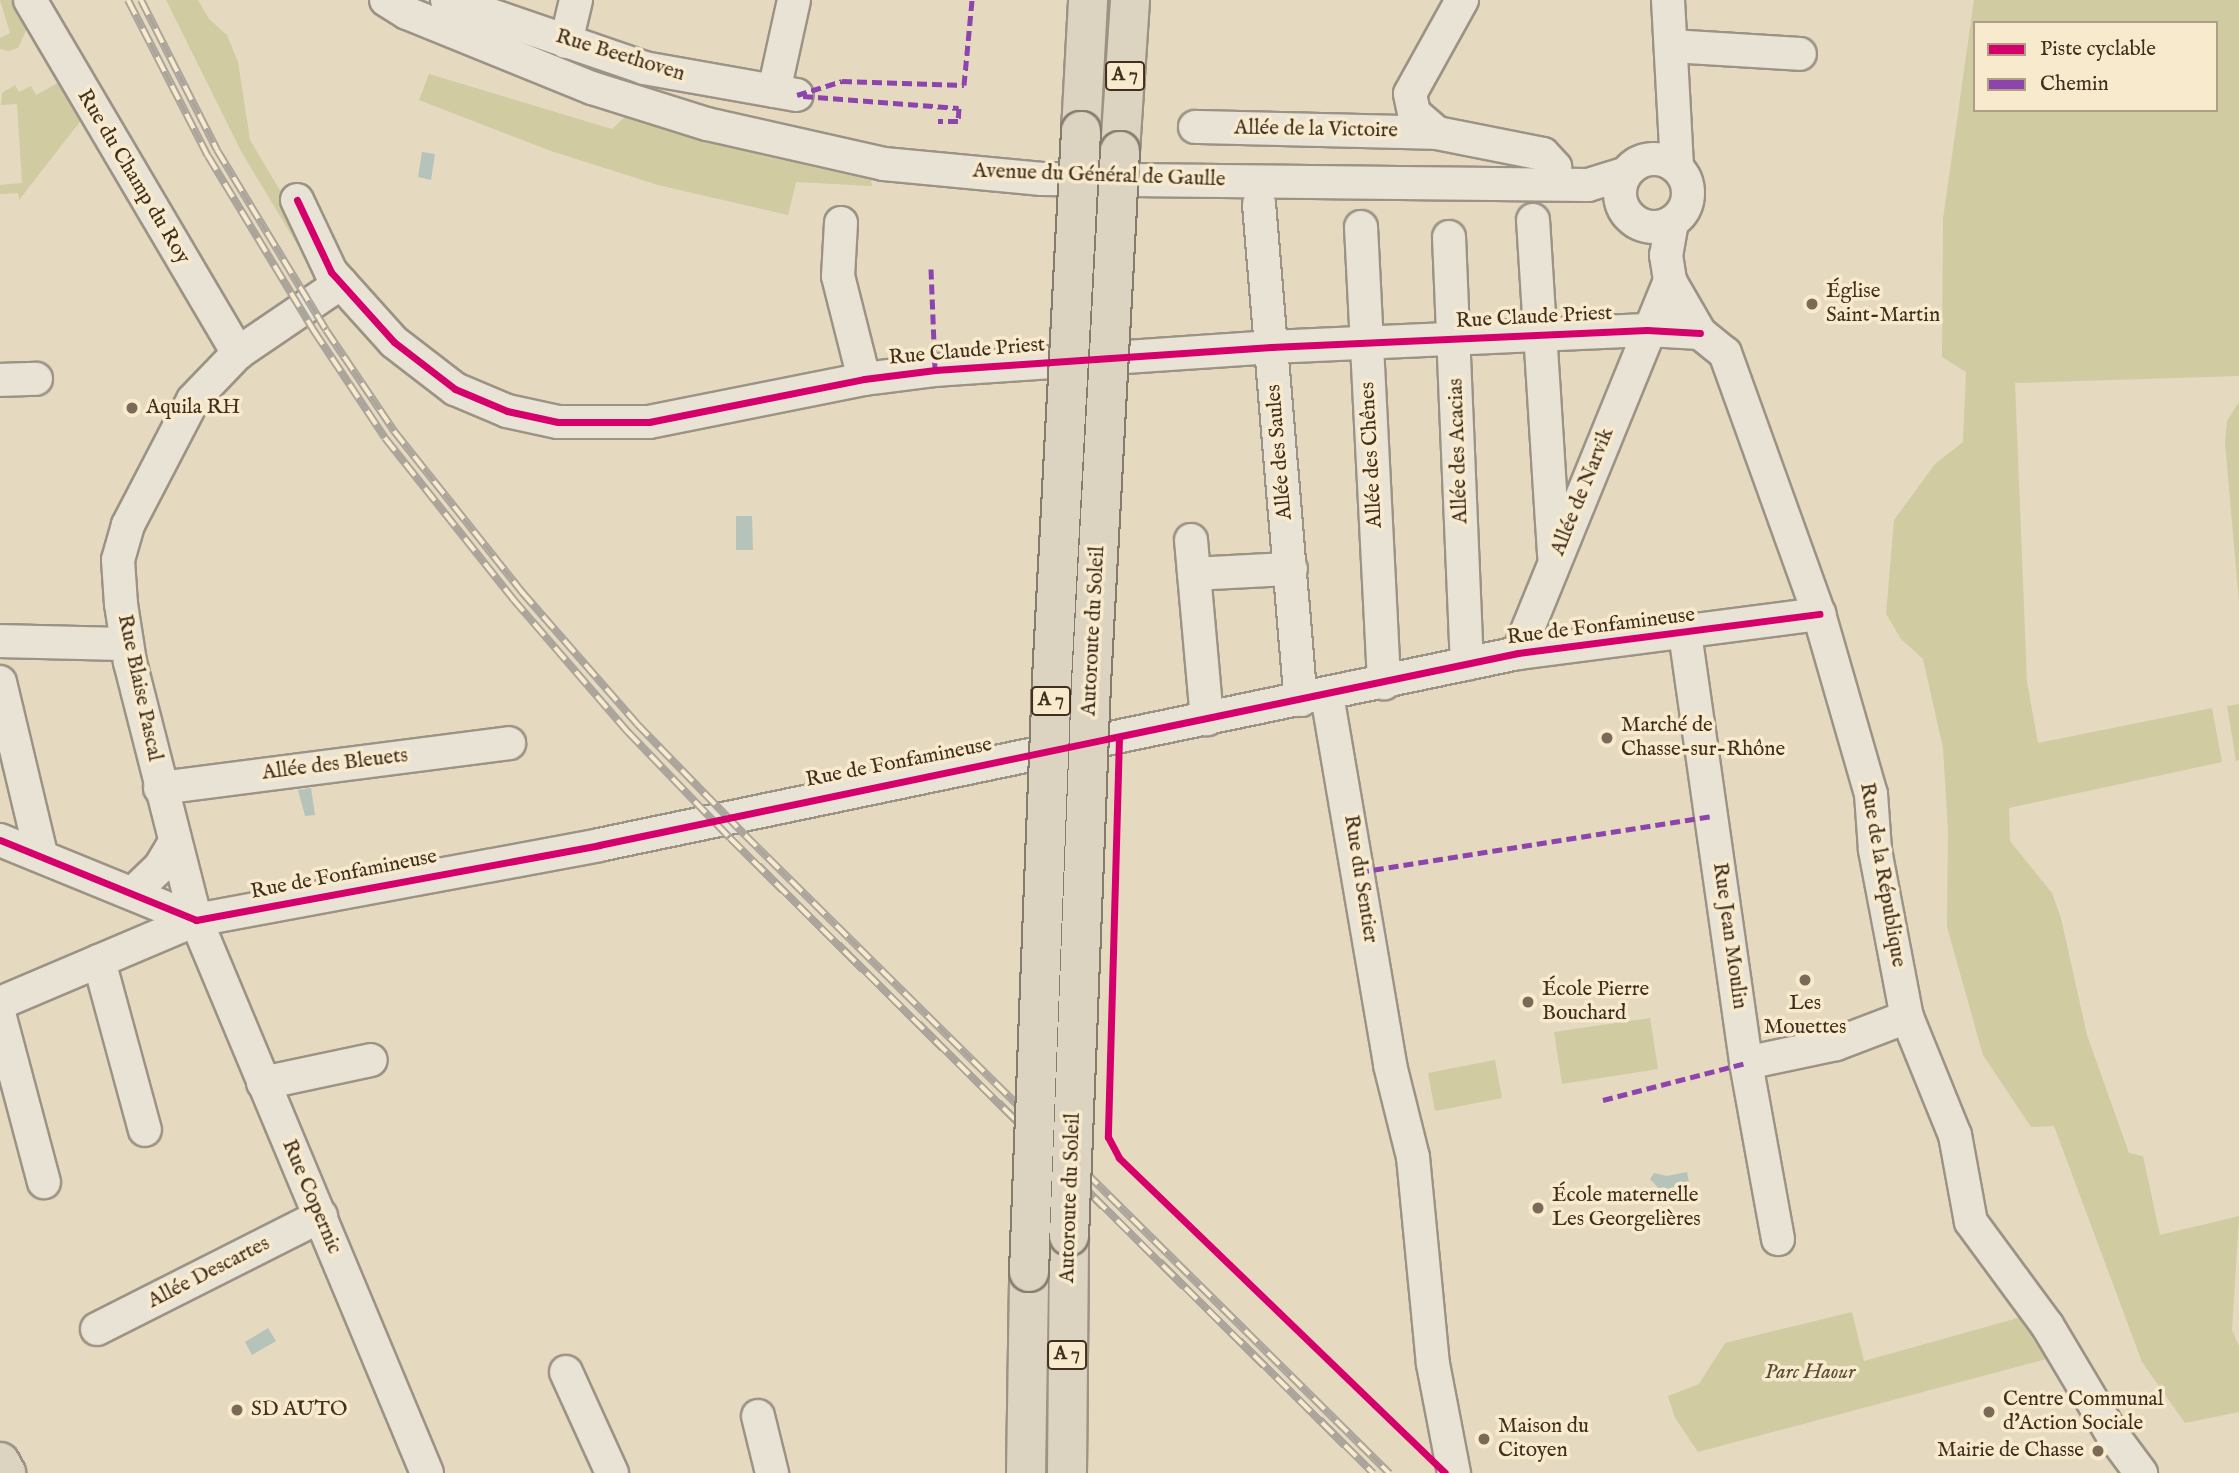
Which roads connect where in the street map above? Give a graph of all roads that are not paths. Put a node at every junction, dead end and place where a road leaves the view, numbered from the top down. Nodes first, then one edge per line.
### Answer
1 (30, 0) edge
2 (386, 0) edge
3 (447, 0) edge
4 (576, 0) edge
5 (794, 0) edge
6 (1088, 0) edge
7 (1130, 0) edge
8 (1462, 0) edge
9 (1668, 0) edge
10 (566, 42) junction
11 (1671, 46) junction
12 (1800, 54) dead end
13 (1195, 127) dead end
14 (1437, 133) junction
15 (1667, 163) junction
16 (1555, 183) junction
17 (1623, 188) junction
18 (297, 200) dead end
19 (1259, 204) dead end
20 (1533, 220) dead end
21 (841, 223) dead end
22 (1659, 224) junction
23 (1361, 227) dead end
24 (1448, 237) dead end
25 (1668, 268) junction
26 (341, 283) junction
27 (1647, 330) junction
28 (1700, 333) junction
29 (1539, 334) junction
30 (1455, 340) junction
31 (1367, 343) junction
32 (1271, 347) junction
33 (238, 353) junction
34 (36, 379) dead end
35 (864, 379) junction
36 (0, 380) edge
37 (1191, 540) dead end
38 (1555, 563) junction
39 (1291, 569) junction
40 (1194, 574) junction
41 (1819, 614) junction
42 (1685, 633) junction
43 (0, 640) edge
44 (127, 644) junction
45 (1518, 653) junction
46 (1467, 664) junction
47 (0, 682) edge
48 (1384, 683) junction
49 (1314, 697) junction
50 (1207, 719) junction
51 (509, 743) dead end
52 (160, 788) junction
53 (0, 840) edge
54 (41, 854) junction
55 (177, 857) junction
56 (141, 895) junction
57 (196, 920) junction
58 (99, 961) junction
59 (0, 1003) edge
60 (0, 1017) edge
61 (1907, 1017) junction
62 (371, 1060) dead end
63 (1746, 1063) junction
64 (263, 1083) junction
65 (145, 1130) dead end
66 (44, 1182) dead end
67 (321, 1216) junction
68 (1778, 1239) dead end
69 (97, 1329) dead end
70 (566, 1372) dead end
71 (758, 1416) dead end
72 (0, 1462) edge
73 (6, 1473) edge
74 (427, 1473) edge
75 (612, 1473) edge
76 (772, 1473) edge
77 (1026, 1473) edge
78 (1067, 1473) edge
79 (1454, 1473) edge
80 (2141, 1473) edge

1 - 33 street, Rue du Champ du Roy
2 - 16 street, Avenue du Général de Gaulle
3 - 10 street, Rue Beethoven
4 - 10 street
5 - 10 street, Rue Beethoven
6 - 77 main road, Autoroute du Soleil / A 7, bridge
7 - 78 main road, Autoroute du Soleil / A 7, bridge
8 - 14 street
9 - 11 street
11 - 12 street
11 - 15 street
13 - 14 street, Allée de la Victoire
14 - 16 street, Allée de la Victoire
15 - 17 street
15 - 22 street
16 - 17 street, Avenue du Général de Gaulle
17 - 22 street
18 - 26 street, Rue Claude Priest
19 - 32 street, Allée des Saules
20 - 29 street
21 - 35 street
22 - 25 street
23 - 31 street, Allée des Chênes
24 - 30 street, Allée des Acacias
25 - 27 street, Allée de Narvik
25 - 28 street, Rue de la République
26 - 33 street, Rue Blaise Pascal
26 - 35 street, Rue Claude Priest
27 - 28 street, Rue Claude Priest
27 - 29 street, Rue Claude Priest
27 - 38 street, Allée de Narvik
28 - 41 street, Rue de la République
29 - 30 street, Rue Claude Priest
29 - 38 street
30 - 31 street, Rue Claude Priest
30 - 46 street, Allée des Acacias
31 - 32 street, Rue Claude Priest
31 - 48 street, Allée des Chênes
32 - 35 street, Rue Claude Priest
32 - 39 street, Allée des Saules
33 - 44 street, Rue Blaise Pascal
34 - 36 street
37 - 40 street
38 - 45 street, Allée de Narvik
39 - 40 street
39 - 49 street, Allée des Saules
40 - 50 street
41 - 42 street, Rue de Fonfamineuse
41 - 61 street, Rue de la République
42 - 45 street, Rue de Fonfamineuse
42 - 63 street, Rue Jean Moulin
43 - 44 street
44 - 52 street, Rue Blaise Pascal
45 - 46 street, Rue de Fonfamineuse
46 - 48 street, Rue de Fonfamineuse
47 - 54 street
48 - 49 street, Rue de Fonfamineuse
49 - 50 street, Rue de Fonfamineuse
49 - 79 street, Rue du Sentier
50 - 57 street, Rue de Fonfamineuse
51 - 52 street, Allée des Bleuets
52 - 55 street, Rue Blaise Pascal
53 - 54 street
54 - 56 street
55 - 56 street
55 - 57 street, Rue Blaise Pascal
56 - 57 street
57 - 58 street, Rue de Fonfamineuse
57 - 64 street, Rue Copernic
58 - 59 street, Rue de Fonfamineuse
58 - 65 street
60 - 66 street
61 - 63 street
61 - 80 street, Rue de la République
62 - 64 street
63 - 68 street, Rue Jean Moulin
64 - 67 street, Rue Copernic
67 - 69 street, Allée Descartes
67 - 74 street, Rue Copernic
70 - 75 street
71 - 76 street
72 - 73 main road

